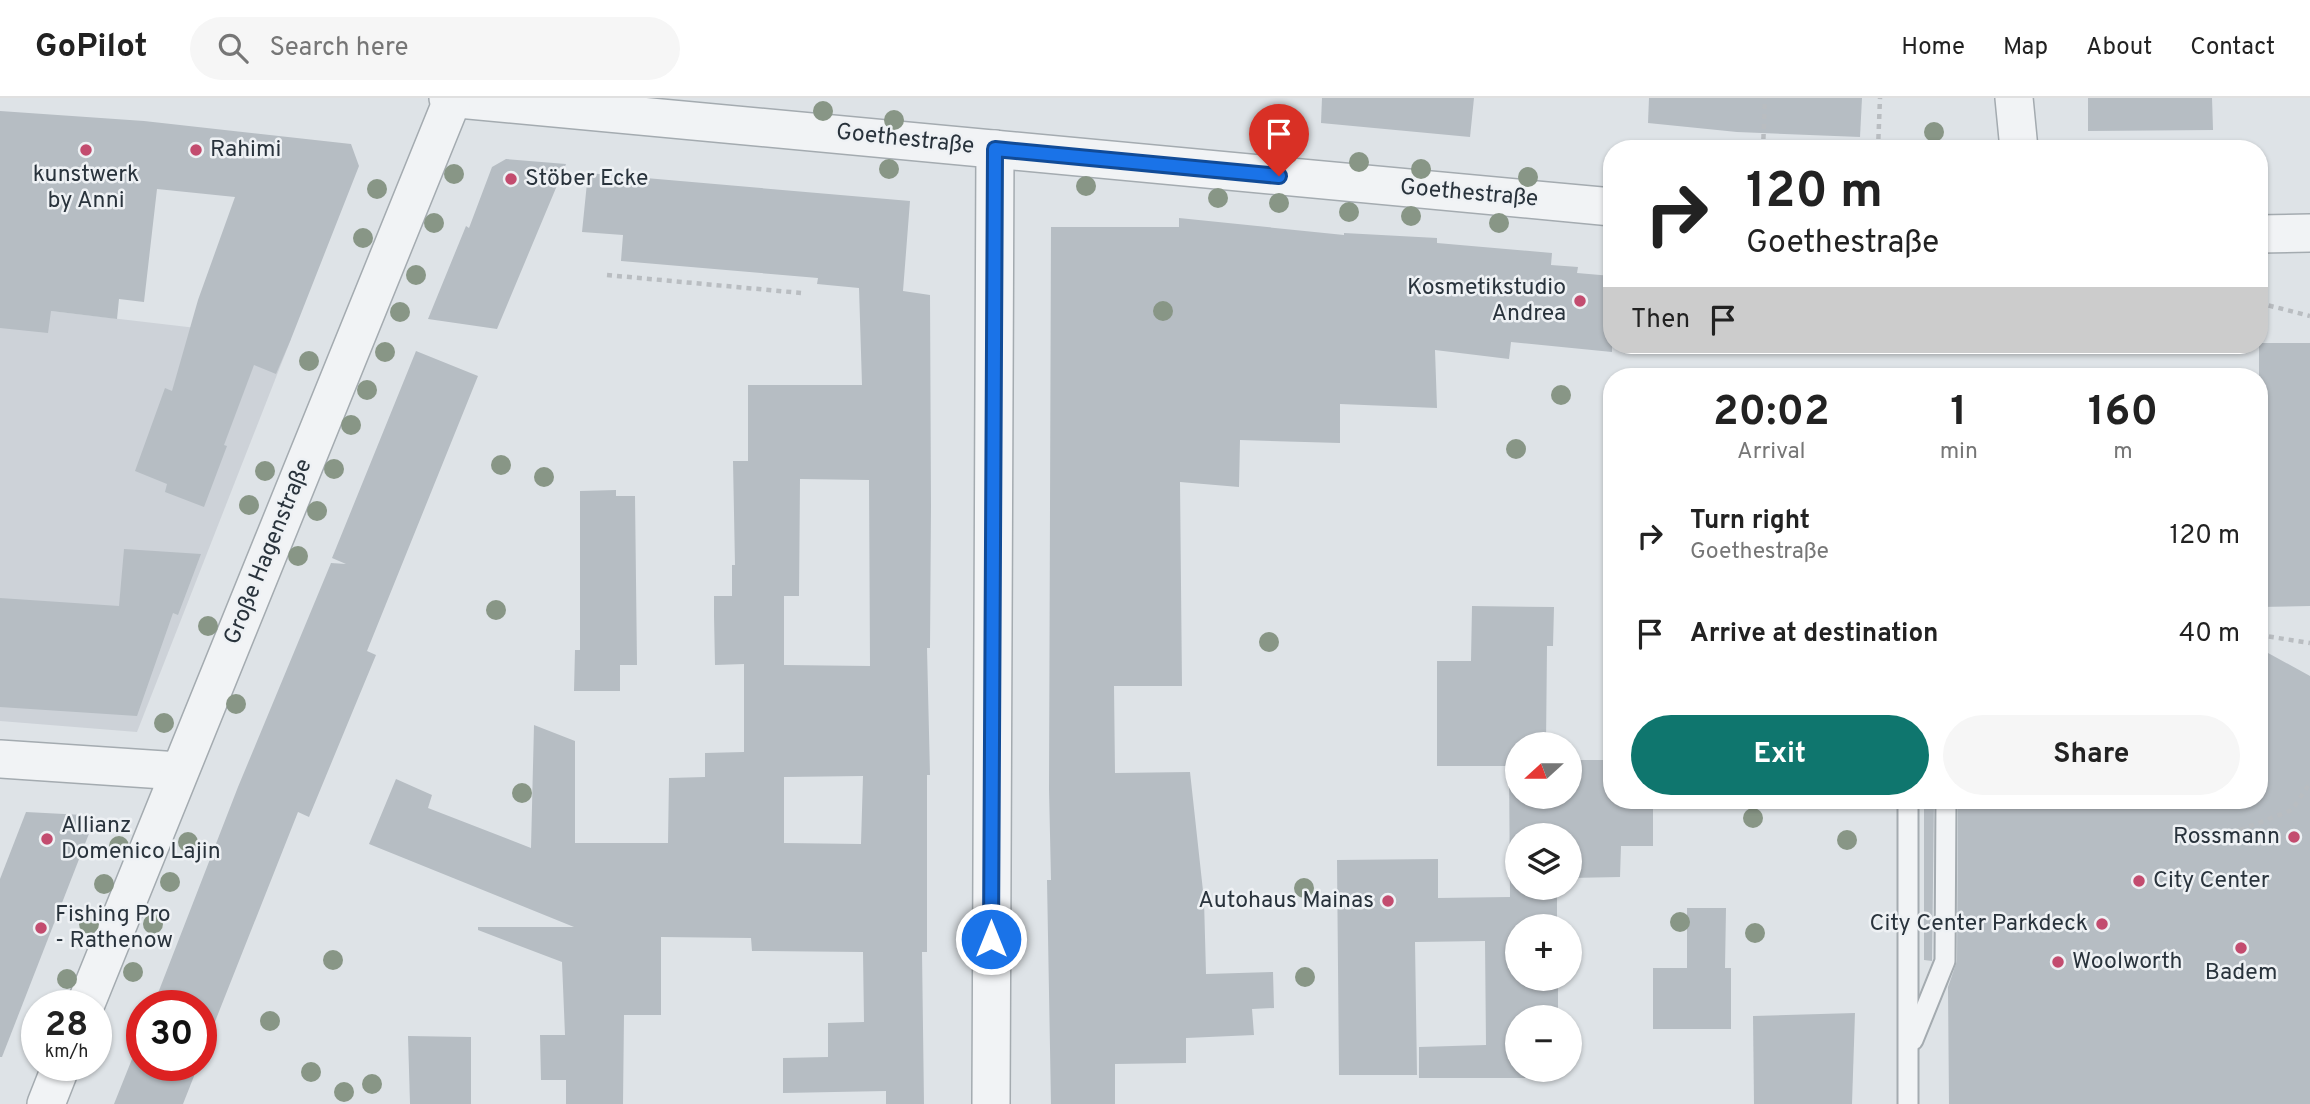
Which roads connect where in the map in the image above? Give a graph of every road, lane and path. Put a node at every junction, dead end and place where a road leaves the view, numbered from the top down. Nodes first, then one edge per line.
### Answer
1 (448, 98) edge
2 (1765, 98) edge
3 (1880, 98) edge
4 (2014, 98) edge
5 (453, 99) edge
6 (1763, 140) edge
7 (1878, 140) edge
8 (2018, 140) edge
9 (995, 149) junction
10 (1603, 206) edge
11 (2310, 233) edge
12 (2268, 234) edge
13 (607, 275) dead end
14 (801, 293) dead end
15 (2268, 305) edge
16 (2310, 316) edge
17 (2268, 636) edge
18 (2310, 643) edge
19 (0, 759) edge
20 (180, 771) junction
21 (2310, 783) edge
22 (1908, 809) edge
23 (1946, 809) edge
24 (2240, 830) dead end
25 (91, 990) edge
26 (1909, 1051) junction
27 (55, 1081) edge
28 (46, 1104) edge
29 (991, 1104) edge
30 (1908, 1104) edge

1 - 5 street, Goethestraße
2 - 6 path
3 - 7 path
4 - 8 street
5 - 9 street, Goethestraße
5 - 20 street, Große Hagenstraße
9 - 10 street, Goethestraße
9 - 29 street
11 - 12 street
13 - 14 path
15 - 16 path
17 - 18 path
19 - 20 street
20 - 25 street, Große Hagenstraße
21 - 24 path
22 - 26 lane
23 - 26 lane
26 - 30 lane
27 - 28 street

